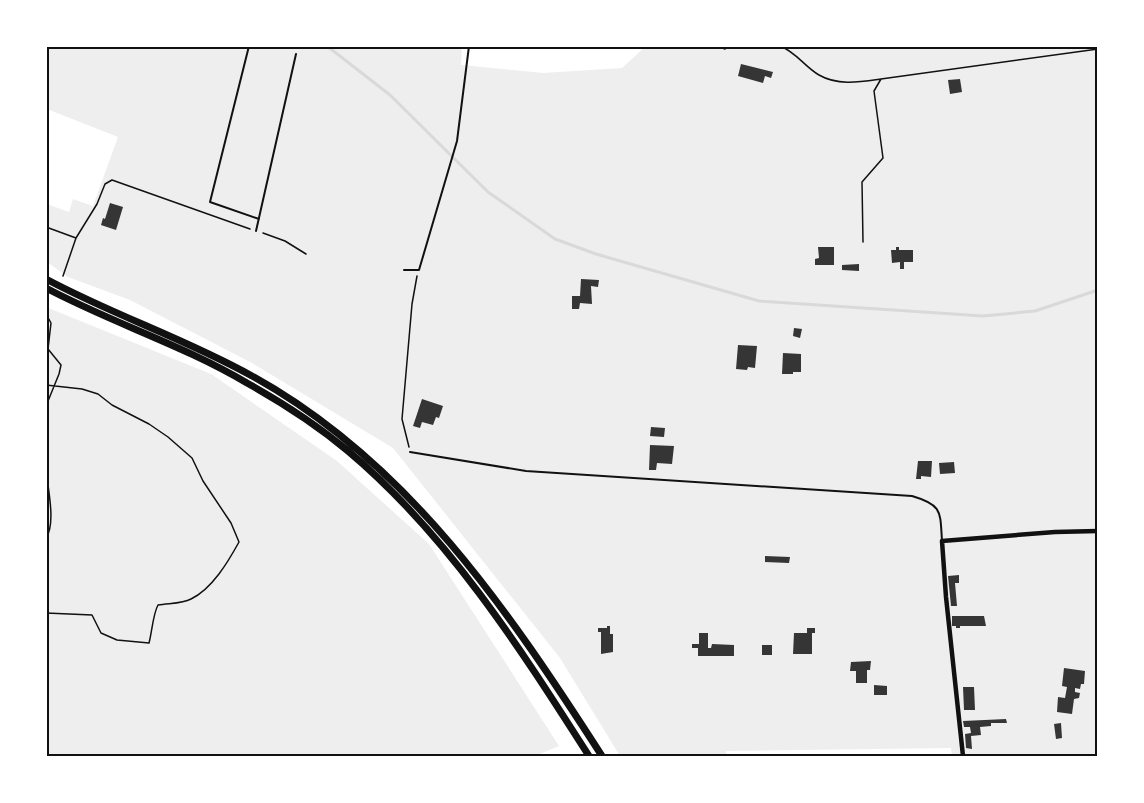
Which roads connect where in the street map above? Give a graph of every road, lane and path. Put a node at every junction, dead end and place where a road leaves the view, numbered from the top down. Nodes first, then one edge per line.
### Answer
1 (249, 46) edge
2 (469, 46) edge
3 (717, 46) edge
4 (727, 46) edge
5 (780, 46) edge
6 (1098, 49) edge
7 (296, 54) dead end
8 (881, 79) junction
9 (259, 219) junction
10 (46, 227) edge
11 (256, 231) junction
12 (76, 237) junction
13 (863, 242) dead end
14 (306, 254) dead end
15 (404, 270) dead end
16 (419, 270) junction
17 (46, 279) edge
18 (59, 285) junction
19 (46, 288) edge
20 (46, 314) edge
21 (46, 385) edge
22 (54, 386) junction
23 (46, 406) edge
24 (410, 452) joint
25 (46, 471) edge
26 (1098, 531) edge
27 (46, 538) edge
28 (942, 541) junction
29 (46, 613) edge
30 (589, 756) edge
31 (602, 756) edge
32 (963, 756) edge

1 - 9 lane
2 - 16 lane
3 - 4 path
5 - 8 path
6 - 8 path
7 - 9 lane
8 - 13 path
9 - 11 lane
10 - 12 path
11 - 12 path
11 - 14 path
12 - 18 path
15 - 16 lane
16 - 24 path
17 - 18 main road
18 - 31 main road
19 - 30 main road
20 - 22 path
21 - 22 path
22 - 23 path
22 - 29 path
24 - 28 lane
25 - 27 path
26 - 28 street
28 - 32 street

